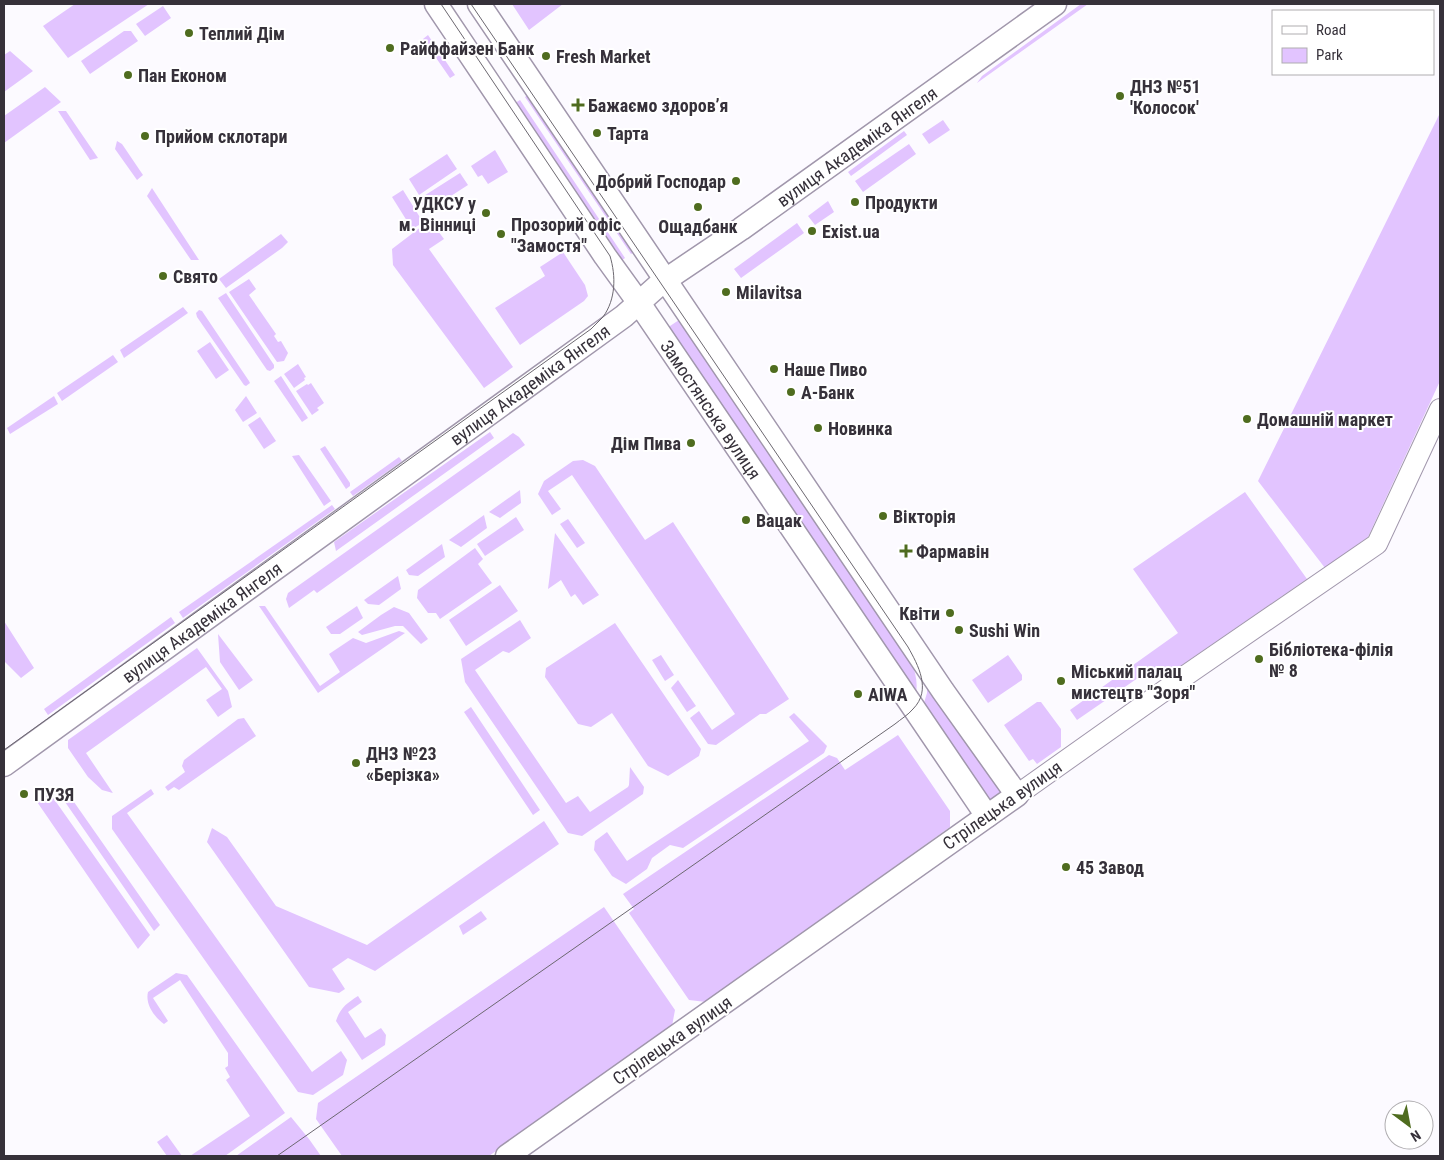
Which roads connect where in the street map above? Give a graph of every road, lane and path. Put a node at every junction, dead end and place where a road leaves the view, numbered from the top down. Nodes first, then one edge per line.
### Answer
1 (436, 4) edge
2 (479, 4) edge
3 (1055, 4) edge
4 (666, 280) junction
5 (640, 303) junction
6 (1440, 409) edge
7 (4, 765) edge
8 (1017, 795) junction
9 (987, 816) junction
10 (508, 1156) edge

1 - 5 main road, Замостянська вулиця
2 - 4 main road, Замостянська вулиця
3 - 4 main road, вулиця Академіка Янгеля
4 - 5 main road, вулиця Академіка Янгеля
4 - 8 main road, Замостянська вулиця
5 - 7 main road, вулиця Академіка Янгеля
5 - 9 main road, Замостянська вулиця
6 - 8 street, Стрілецька вулиця
8 - 9 main road, Стрілецька вулиця
9 - 10 main road, Стрілецька вулиця

